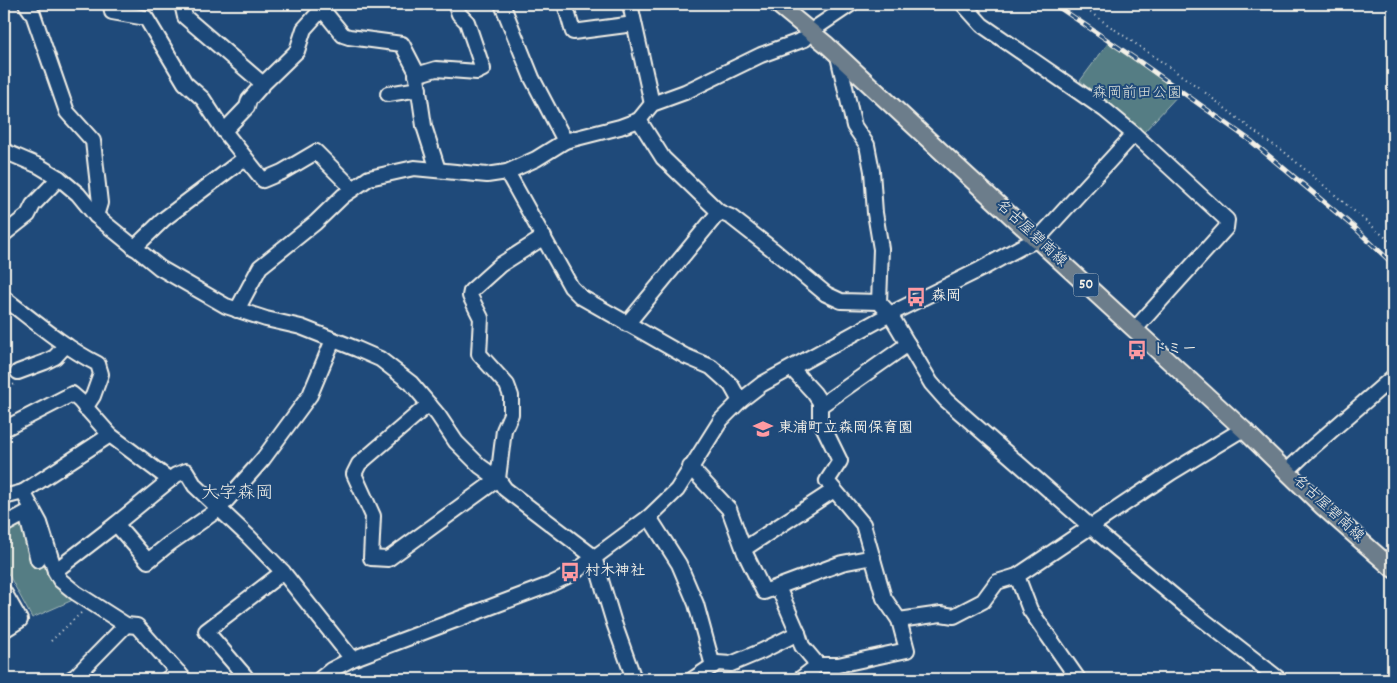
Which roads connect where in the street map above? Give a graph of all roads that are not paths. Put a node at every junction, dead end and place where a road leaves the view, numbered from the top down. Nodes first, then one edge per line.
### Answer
1 (26, 4) edge
2 (111, 4) edge
3 (182, 4) edge
4 (455, 4) edge
5 (502, 4) edge
6 (565, 4) edge
7 (630, 4) edge
8 (777, 4) edge
9 (852, 4) edge
10 (962, 4) edge
11 (320, 7) edge
12 (634, 24) junction
13 (811, 31) junction
14 (838, 56) junction
15 (416, 74) junction
16 (263, 84) junction
17 (418, 89) junction
18 (388, 94) dead end
19 (652, 104) junction
20 (639, 120) junction
21 (224, 131) junction
22 (1134, 134) junction
23 (565, 141) junction
24 (4, 151) edge
25 (245, 158) junction
26 (438, 170) junction
27 (507, 172) junction
28 (59, 178) junction
29 (353, 189) junction
30 (719, 212) junction
31 (96, 216) junction
32 (4, 234) edge
33 (544, 237) junction
34 (1037, 240) junction
35 (134, 248) junction
36 (4, 298) edge
37 (880, 302) junction
38 (237, 310) junction
39 (890, 314) junction
40 (626, 324) junction
41 (1135, 329) junction
42 (333, 340) junction
43 (908, 344) junction
44 (66, 345) junction
45 (792, 369) junction
46 (18, 372) dead end
47 (1393, 377) edge
48 (740, 401) junction
49 (428, 404) junction
50 (820, 406) junction
51 (85, 408) junction
52 (4, 429) edge
53 (1243, 429) junction
54 (110, 435) junction
55 (690, 467) junction
56 (1287, 471) junction
57 (498, 479) junction
58 (170, 480) junction
59 (834, 490) junction
60 (23, 492) junction
61 (4, 496) edge
62 (219, 509) junction
63 (649, 517) junction
64 (116, 524) junction
65 (4, 525) edge
66 (1091, 527) junction
67 (744, 549) junction
68 (594, 557) junction
69 (873, 557) junction
70 (38, 560) dead end
71 (1393, 569) edge
72 (55, 571) junction
73 (283, 572) junction
74 (1017, 576) junction
75 (778, 587) junction
76 (4, 592) edge
77 (899, 620) junction
78 (126, 625) junction
79 (4, 630) edge
80 (798, 633) junction
81 (352, 659) junction
82 (818, 665) junction
83 (713, 666) junction
84 (177, 677) edge
85 (70, 679) edge
86 (245, 679) edge
87 (320, 679) edge
88 (634, 679) edge
89 (693, 679) edge
90 (800, 679) edge
91 (1078, 679) edge
92 (1278, 679) edge

1 - 31 street
2 - 21 street
3 - 16 street
4 - 15 street
5 - 23 street
6 - 12 street
7 - 12 street
8 - 13 main road, 名古屋碧南線 / 50
9 - 13 street
10 - 22 street
11 - 15 street
11 - 16 street
12 - 19 street
13 - 14 main road, 名古屋碧南線 / 50
13 - 19 street
14 - 34 main road, 名古屋碧南線 / 50
14 - 37 street
15 - 17 street
16 - 21 street
17 - 18 street
17 - 26 street
19 - 20 street
20 - 23 street
20 - 30 street
21 - 25 street
22 - 34 street
22 - 41 street
23 - 27 street
24 - 28 street
25 - 29 street
25 - 35 street
26 - 27 street
26 - 29 street
27 - 33 street
28 - 31 street
28 - 32 street
29 - 38 street
30 - 37 street
30 - 40 street
31 - 35 street
33 - 40 street
33 - 57 street
34 - 39 street
34 - 41 main road, 名古屋碧南線 / 50
35 - 38 street
36 - 44 street
37 - 39 street
38 - 42 street
39 - 43 street
39 - 45 street
40 - 48 street
41 - 53 main road, 名古屋碧南線 / 50
42 - 49 street
42 - 62 street
43 - 50 street
43 - 66 street
44 - 46 street
44 - 51 street
45 - 48 street
45 - 50 street
47 - 56 street
48 - 55 street
49 - 57 street
49 - 57 street
50 - 59 street
51 - 52 street
51 - 54 street
53 - 56 main road, 名古屋碧南線 / 50
53 - 66 street
54 - 58 street
54 - 60 street
55 - 63 street
55 - 67 street
56 - 71 main road, 名古屋碧南線 / 50
57 - 68 street
58 - 62 street
58 - 64 street
59 - 67 street
59 - 69 street
60 - 61 street
60 - 72 street
62 - 64 street
62 - 73 street
63 - 68 street
63 - 83 street
64 - 72 street
65 - 70 street
66 - 74 street
66 - 92 street
67 - 75 street
68 - 81 street
68 - 88 street
69 - 75 street
69 - 77 street
72 - 78 street
73 - 81 street
73 - 86 street
74 - 77 street
74 - 91 street
75 - 80 street
76 - 79 street
77 - 82 street
78 - 84 street
78 - 85 street
80 - 82 street
80 - 83 street
81 - 87 street
82 - 90 street
83 - 89 street

